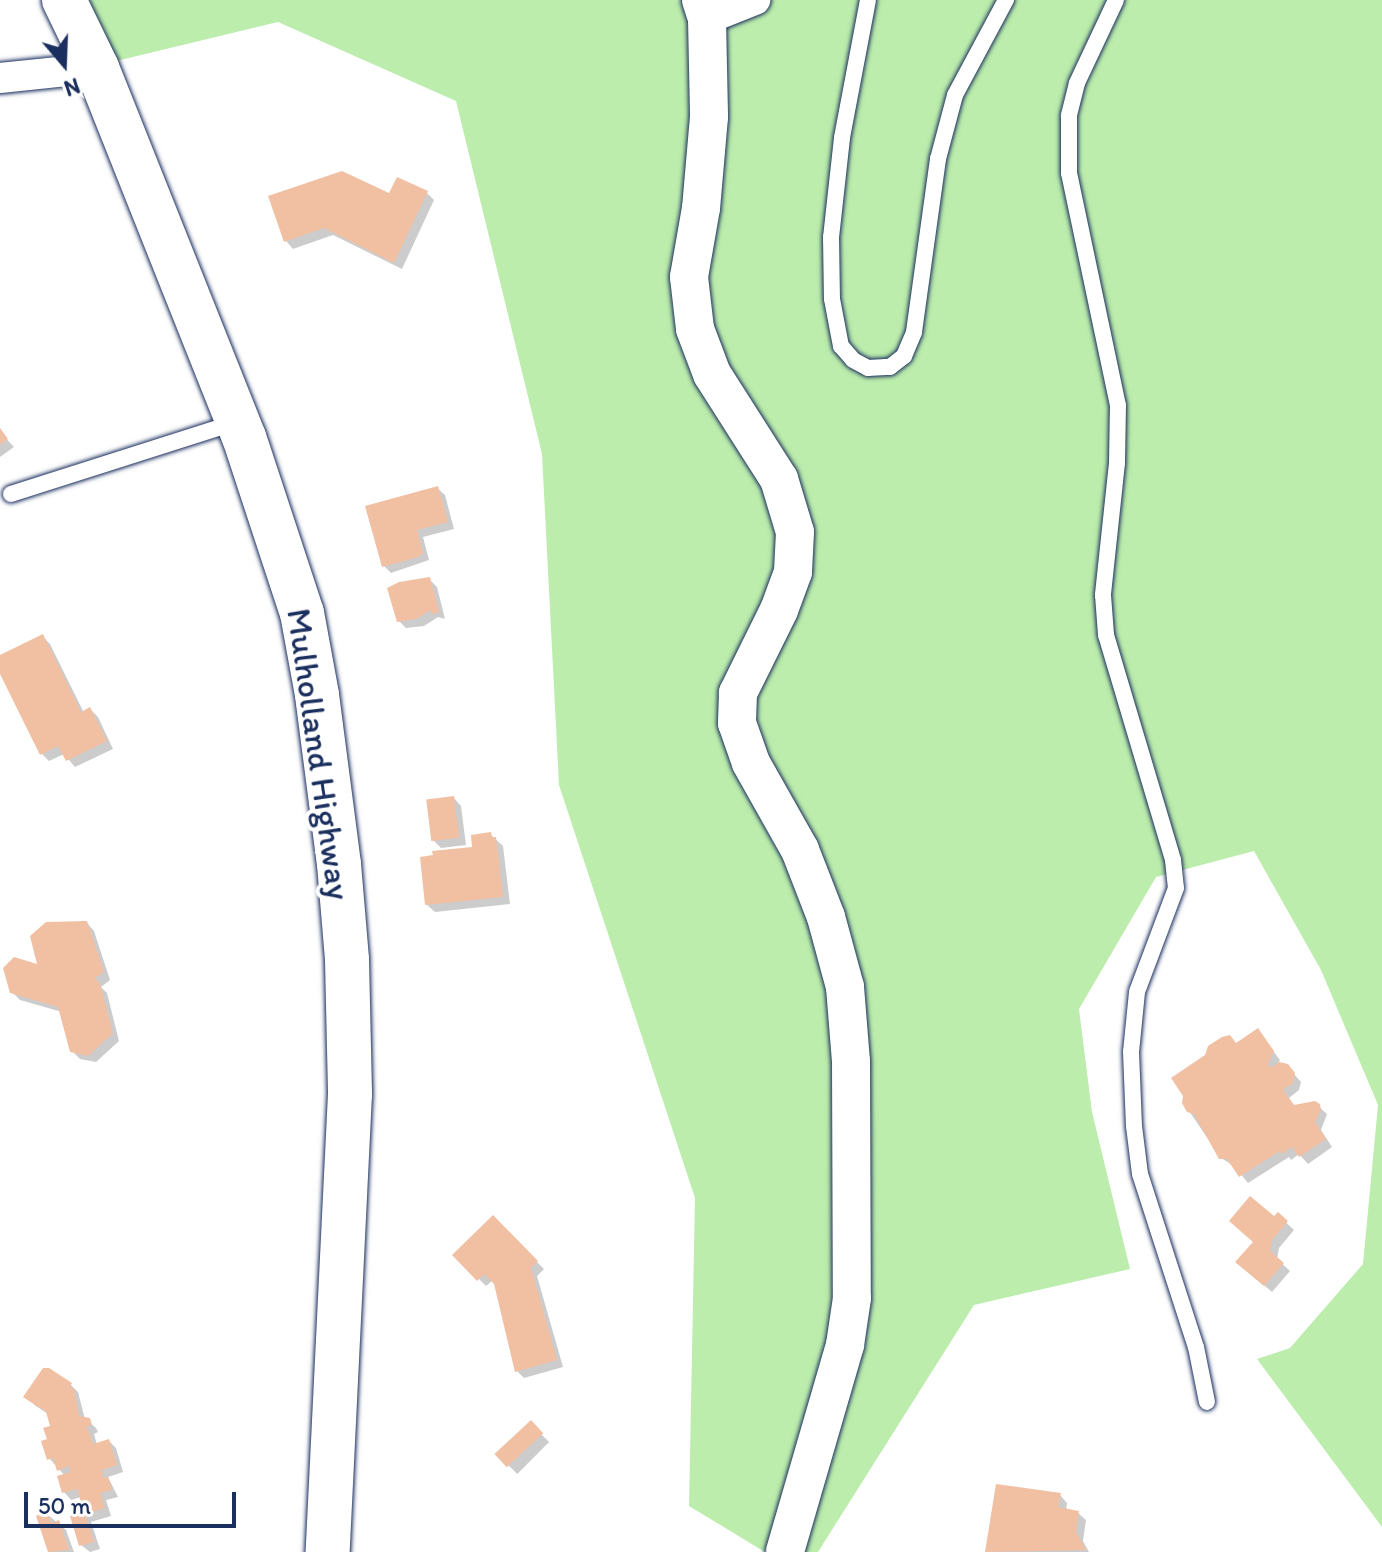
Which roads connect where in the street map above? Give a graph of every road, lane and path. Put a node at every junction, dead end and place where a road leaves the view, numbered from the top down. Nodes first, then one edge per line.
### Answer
1 (64, 0) edge
2 (755, 0) edge
3 (868, 0) edge
4 (1006, 0) edge
5 (1116, 0) edge
6 (704, 10) edge
7 (97, 68) junction
8 (0, 78) edge
9 (238, 422) junction
10 (11, 494) dead end
11 (1207, 1402) dead end
12 (328, 1552) edge
13 (785, 1552) edge

1 - 7 main road, Mulholland Highway
2 - 6 street
3 - 4 lane
5 - 11 lane
6 - 13 street
7 - 8 street
7 - 9 main road, Mulholland Highway
9 - 10 lane
9 - 12 main road, Mulholland Highway

